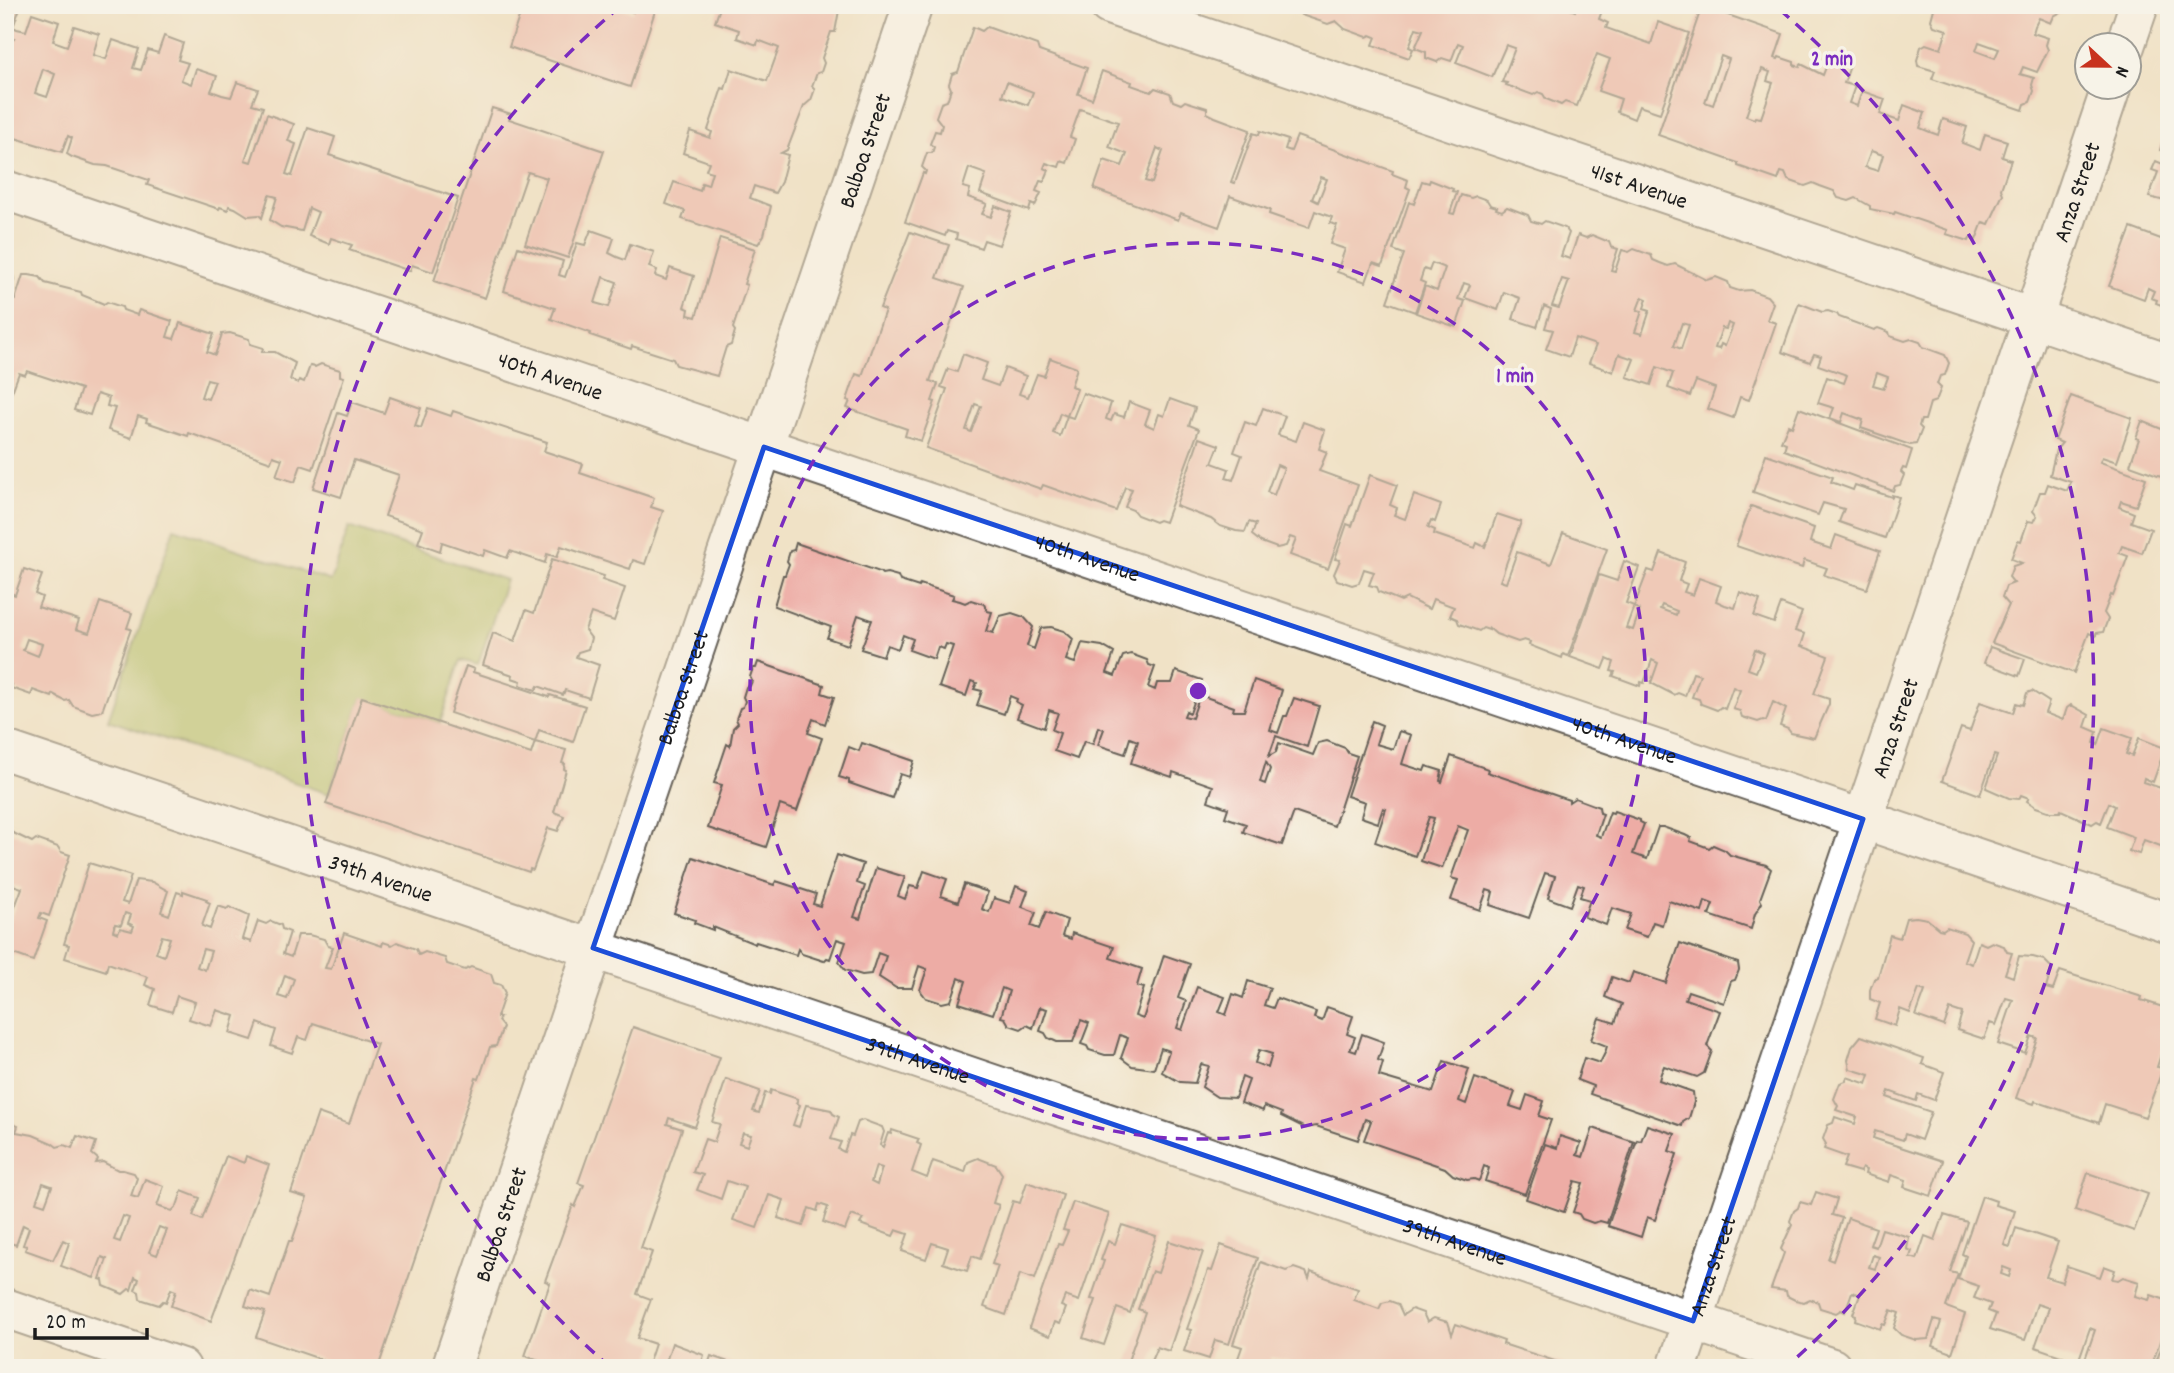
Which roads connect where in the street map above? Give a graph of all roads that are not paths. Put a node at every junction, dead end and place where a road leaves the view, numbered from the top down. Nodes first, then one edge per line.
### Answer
1 (913, 5) edge
2 (1109, 5) edge
3 (2138, 5) edge
4 (2129, 32) edge
5 (2106, 102) edge
6 (5, 190) edge
7 (2033, 318) junction
8 (2169, 364) edge
9 (764, 447) junction
10 (5, 750) edge
11 (1863, 819) junction
12 (2169, 923) edge
13 (593, 948) junction
14 (5, 1308) edge
15 (1693, 1321) junction
16 (181, 1368) edge
17 (451, 1368) edge
18 (1677, 1368) edge
19 (1832, 1368) edge

1 - 9 street, Balboa Street
2 - 7 street, 41st Avenue
3 - 4 street
5 - 7 street, Anza Street
6 - 9 street, 40th Avenue
7 - 8 street, 41st Avenue
7 - 11 street, Anza Street
9 - 11 street, 40th Avenue
9 - 13 street, Balboa Street
10 - 13 street, 39th Avenue
11 - 12 street, 40th Avenue
11 - 15 street, Anza Street
13 - 15 street, 39th Avenue
13 - 17 street, Balboa Street
14 - 16 street
15 - 18 street, Anza Street
15 - 19 street, 39th Avenue

